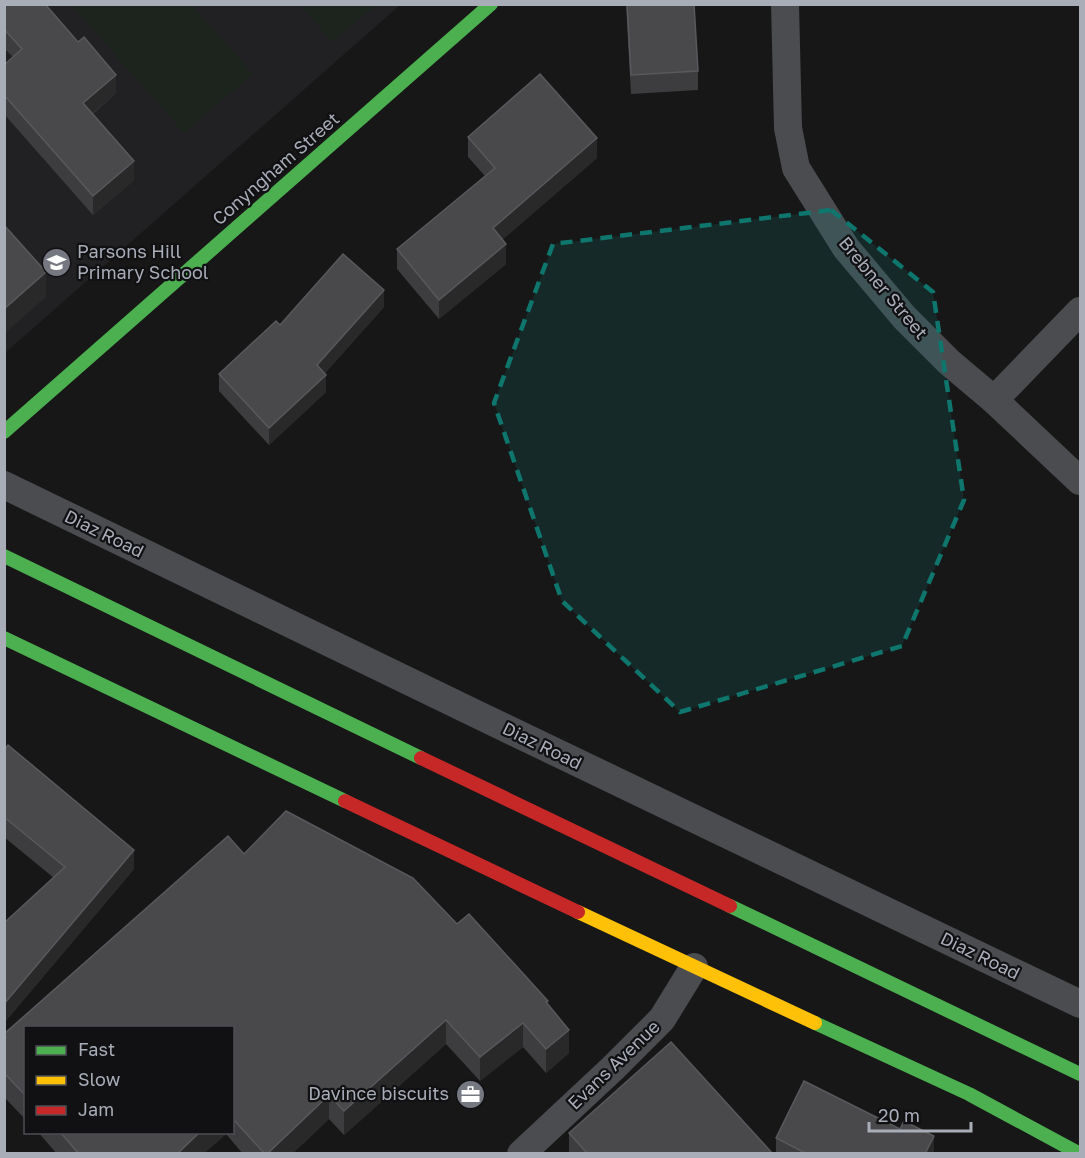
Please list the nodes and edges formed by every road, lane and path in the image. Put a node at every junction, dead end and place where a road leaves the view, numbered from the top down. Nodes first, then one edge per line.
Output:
1 (491, 4) edge
2 (785, 4) edge
3 (1075, 326) edge
4 (994, 400) junction
5 (4, 432) edge
6 (1080, 481) edge
7 (4, 485) edge
8 (4, 556) edge
9 (4, 638) edge
10 (694, 967) junction
11 (1080, 1004) edge
12 (1080, 1074) edge
13 (521, 1154) edge
14 (1080, 1154) edge

1 - 5 street, Conyngham Street
2 - 4 street, Brebner Street
3 - 4 street
4 - 6 street, Brebner Street
7 - 11 street, Diaz Road
8 - 12 street
9 - 10 street
10 - 13 street, Evans Avenue
10 - 14 street

